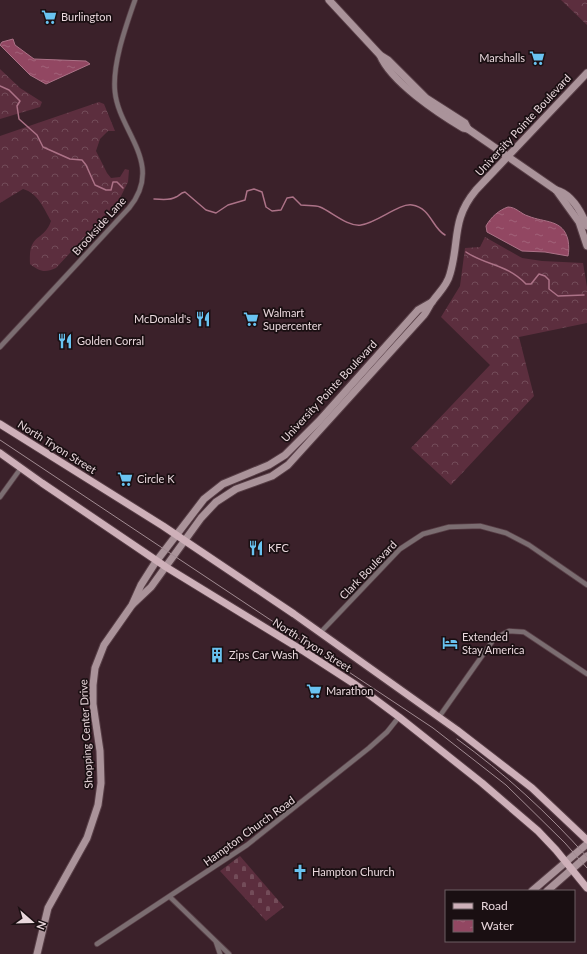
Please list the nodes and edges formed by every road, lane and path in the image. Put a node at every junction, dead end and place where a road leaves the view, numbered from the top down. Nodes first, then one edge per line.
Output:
1 (135, 0) edge
2 (328, 1) edge
3 (587, 73) edge
4 (509, 156) junction
5 (556, 190) junction
6 (587, 226) edge
7 (587, 246) edge
8 (432, 302) junction
9 (0, 347) edge
10 (0, 424) edge
11 (0, 453) edge
12 (21, 468) junction
13 (0, 497) edge
14 (176, 535) junction
15 (185, 541) junction
16 (166, 549) joint
17 (175, 554) joint
18 (157, 560) junction
19 (166, 567) junction
20 (587, 585) edge
21 (132, 605) junction
22 (320, 633) junction
23 (587, 674) edge
24 (399, 717) junction
25 (439, 717) junction
26 (587, 840) edge
27 (587, 844) edge
28 (585, 857) edge
29 (566, 862) junction
30 (572, 870) junction
31 (587, 888) edge
32 (533, 890) edge
33 (548, 890) edge
34 (170, 897) junction
35 (215, 940) junction
36 (97, 944) dead end
37 (37, 954) edge
38 (220, 954) edge
39 (229, 954) edge

1 - 9 street, Brookside Lane
2 - 4 street
3 - 4 street, University Pointe Boulevard
4 - 5 street
4 - 8 street, University Pointe Boulevard
5 - 6 street
5 - 7 street
8 - 14 street, University Pointe Boulevard
8 - 15 street, University Pointe Boulevard
10 - 14 main road, North Tryon Street
11 - 12 main road, North Tryon Street
12 - 13 street
12 - 18 main road, North Tryon Street
14 - 15 main road, North Tryon Street
14 - 16 street, University Pointe Boulevard
15 - 17 street, University Pointe Boulevard
15 - 22 main road, North Tryon Street
16 - 18 street, Shopping Center Drive
17 - 19 street, Shopping Center Drive
18 - 19 main road, North Tryon Street
18 - 21 street, Shopping Center Drive
19 - 21 street, Shopping Center Drive
19 - 24 main road, North Tryon Street
20 - 22 street, Clark Boulevard
21 - 37 street, Shopping Center Drive
22 - 25 main road, North Tryon Street
23 - 25 street
24 - 29 main road, North Tryon Street
24 - 34 street, Hampton Church Road
25 - 26 main road, North Tryon Street
27 - 29 street
28 - 30 street
29 - 30 main road, North Tryon Street
29 - 32 street
30 - 31 main road, North Tryon Street
30 - 33 street
34 - 35 street
34 - 36 street, Hampton Church Road
35 - 38 street
35 - 39 street

